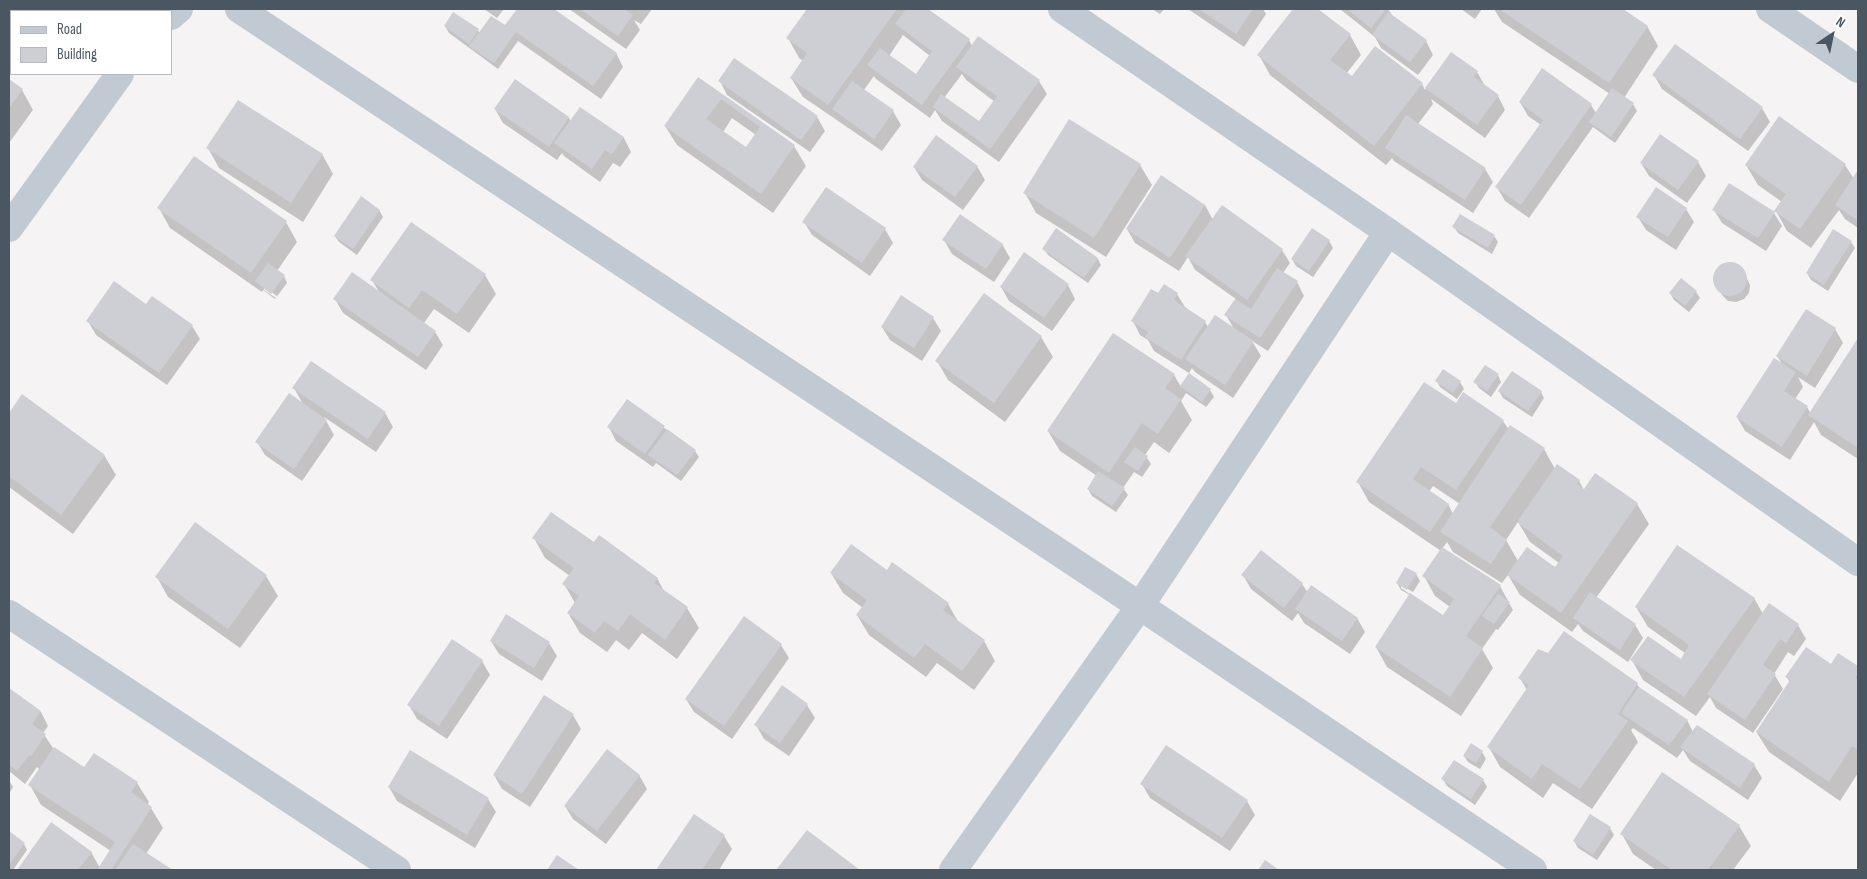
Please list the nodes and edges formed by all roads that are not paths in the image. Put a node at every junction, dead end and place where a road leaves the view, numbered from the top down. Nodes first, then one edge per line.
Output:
1 (239, 9) edge
2 (1062, 9) edge
3 (1770, 9) edge
4 (1858, 69) edge
5 (119, 75) edge
6 (9, 228) edge
7 (1388, 232) junction
8 (1858, 562) edge
9 (1140, 606) junction
10 (9, 614) edge
11 (398, 870) edge
12 (953, 870) edge
13 (1533, 870) edge

1 - 9 street
2 - 7 street
3 - 4 street
5 - 6 street
7 - 8 street
7 - 9 street
9 - 12 street
9 - 13 street
10 - 11 street

